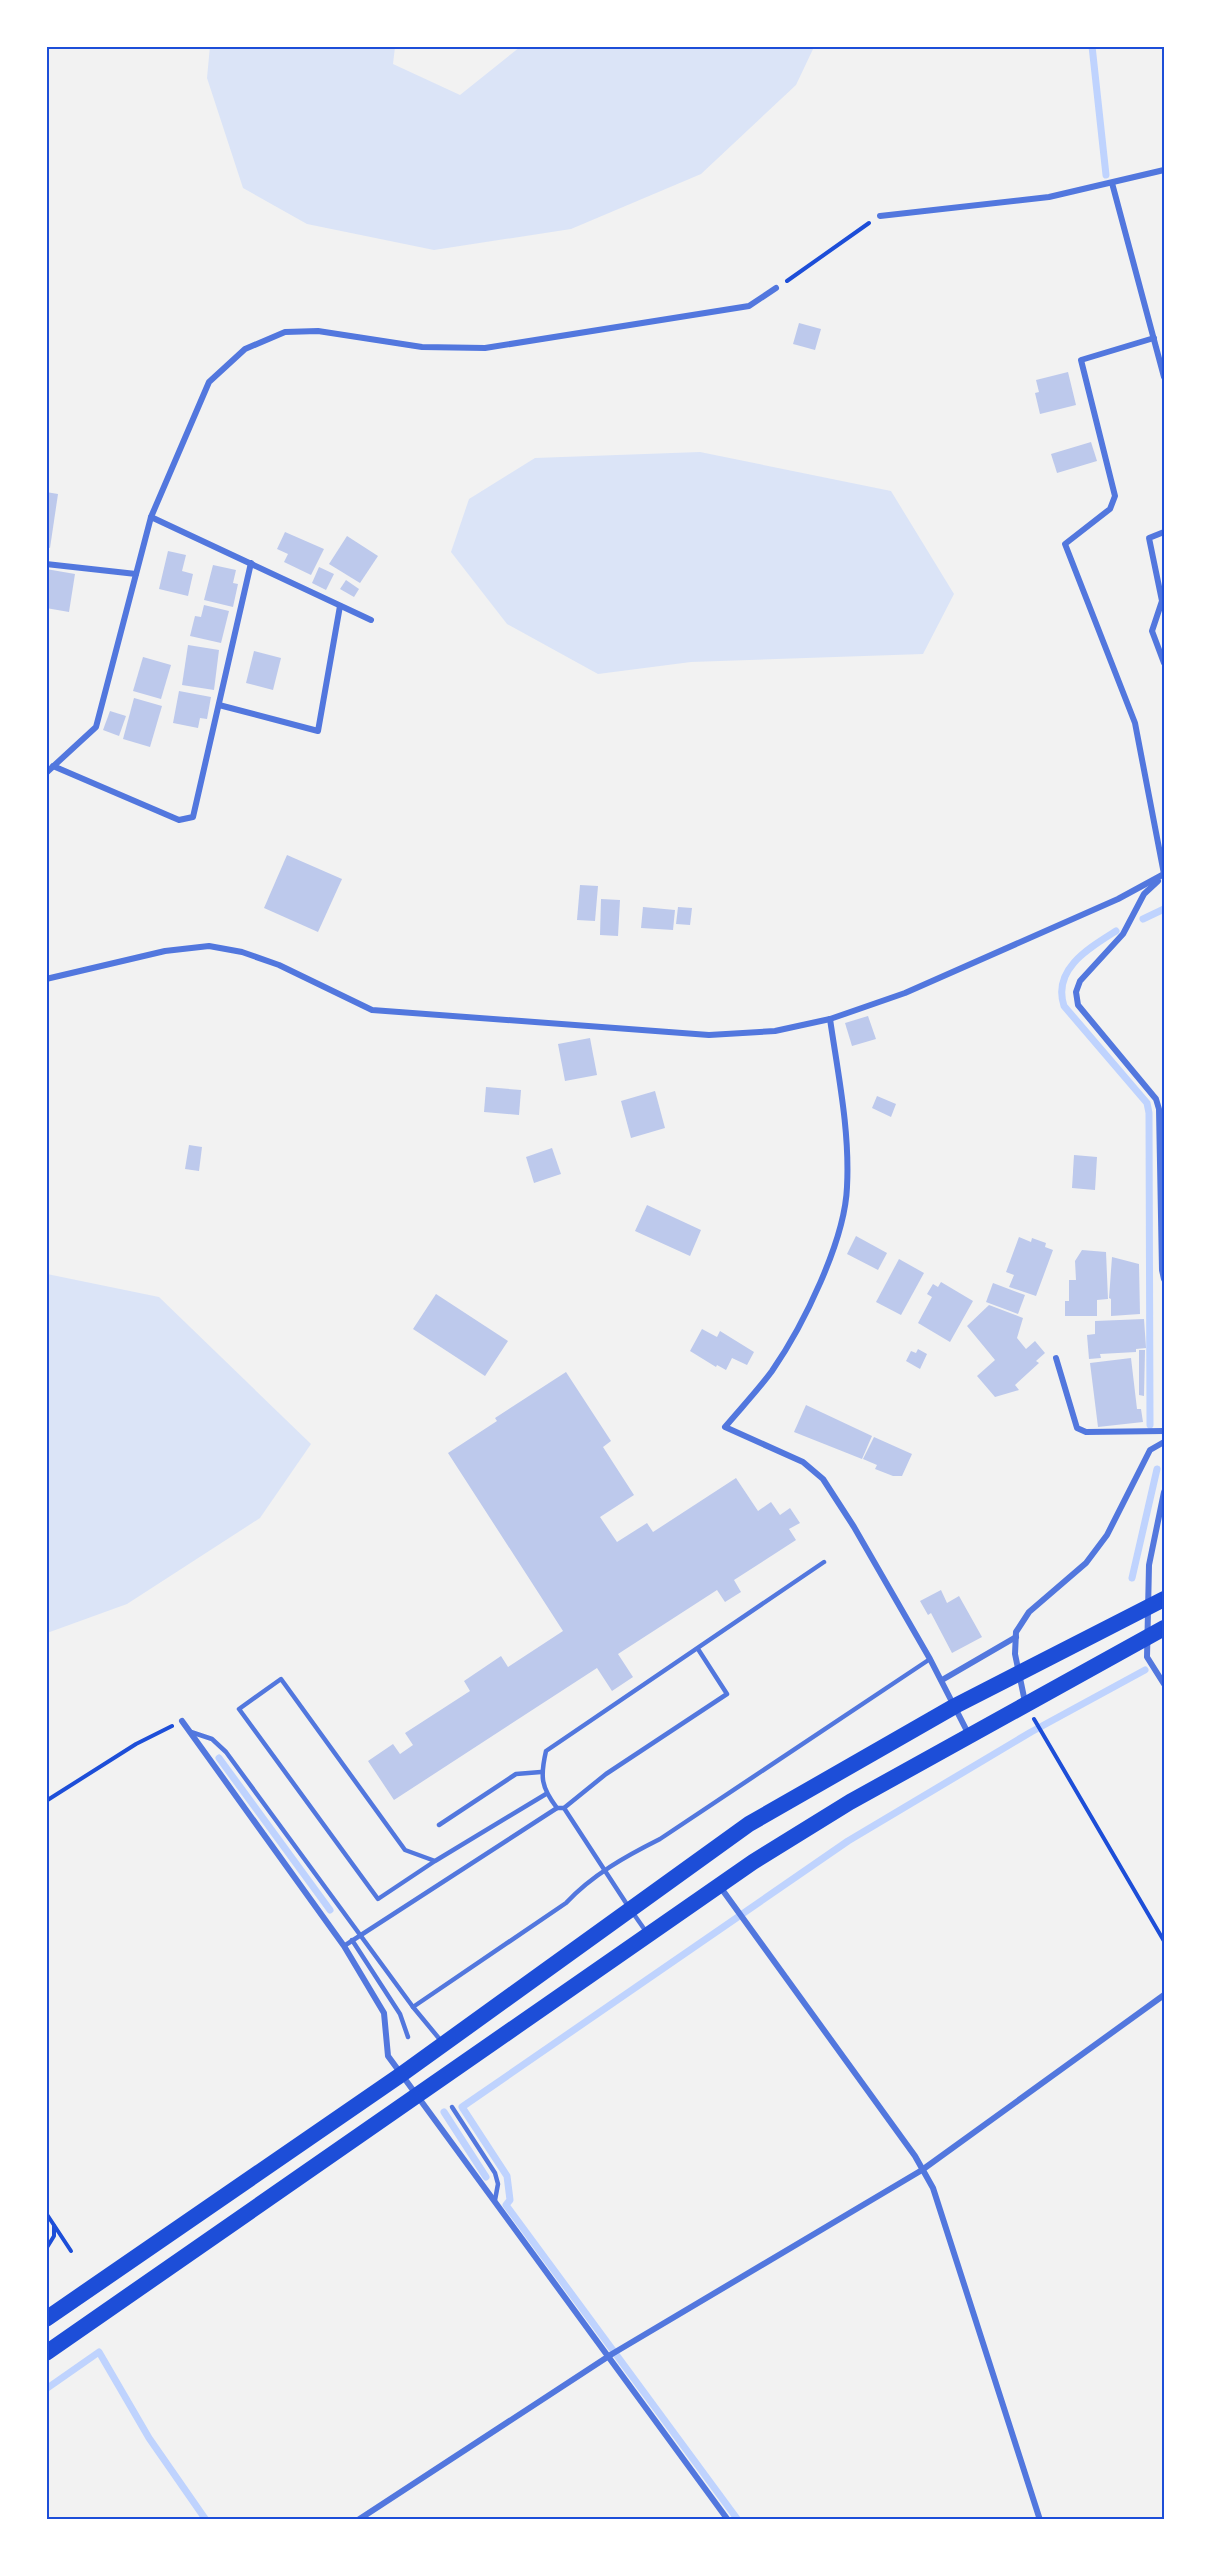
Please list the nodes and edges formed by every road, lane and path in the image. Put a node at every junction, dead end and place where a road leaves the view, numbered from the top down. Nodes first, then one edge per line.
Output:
1 (1164, 170) edge
2 (1112, 183) junction
3 (879, 216) joint
4 (776, 288) joint
5 (1154, 338) junction
6 (1164, 377) edge
7 (151, 517) junction
8 (1164, 532) edge
9 (250, 563) junction
10 (46, 564) edge
11 (136, 574) junction
12 (340, 606) junction
13 (371, 620) dead end
14 (1164, 663) edge
15 (219, 705) junction
16 (54, 766) junction
17 (46, 773) edge
18 (1164, 874) edge
19 (46, 979) edge
20 (830, 1019) junction
21 (1164, 1279) edge
22 (1056, 1358) dead end
23 (1164, 1431) edge
24 (1164, 1442) edge
25 (1164, 1492) edge
26 (824, 1562) dead end
27 (1164, 1599) edge
28 (1148, 1606) junction
29 (1164, 1628) edge
30 (1147, 1636) junction
31 (1016, 1637) junction
32 (698, 1649) junction
33 (930, 1659) junction
34 (1019, 1672) junction
35 (942, 1680) junction
36 (1164, 1684) edge
37 (1026, 1704) junction
38 (955, 1706) junction
39 (182, 1721) joint
40 (1038, 1725) dead end
41 (190, 1732) junction
42 (969, 1735) junction
43 (541, 1772) junction
44 (546, 1794) junction
45 (46, 1801) edge
46 (564, 1808) junction
47 (557, 1809) junction
48 (440, 1825) dead end
49 (435, 1861) junction
50 (605, 1871) junction
51 (720, 1886) junction
52 (631, 1909) junction
53 (361, 1935) junction
54 (648, 1935) junction
55 (352, 1940) junction
56 (1164, 1941) edge
57 (344, 1946) junction
58 (1164, 1995) edge
59 (413, 2007) junction
60 (408, 2037) dead end
61 (443, 2044) junction
62 (402, 2074) junction
63 (418, 2095) junction
64 (452, 2108) dead end
65 (922, 2170) junction
66 (495, 2200) junction
67 (46, 2213) edge
68 (54, 2225) junction
69 (46, 2249) edge
70 (71, 2251) dead end
71 (46, 2319) edge
72 (46, 2353) edge
73 (612, 2354) junction
74 (358, 2520) edge
75 (728, 2520) edge
76 (1040, 2520) edge

1 - 2 street
2 - 3 street
2 - 5 street
3 - 4 path
4 - 7 street
5 - 6 street
5 - 18 street
7 - 9 street
7 - 11 street
8 - 14 street
9 - 12 street
9 - 15 street
10 - 11 street
11 - 16 street
12 - 13 street
12 - 15 street
15 - 16 street
16 - 17 street
18 - 20 street
18 - 21 street
19 - 20 street
20 - 33 street
22 - 23 street
24 - 31 street
25 - 28 street
26 - 32 lane
27 - 28 highway
28 - 30 street
28 - 34 highway
29 - 30 highway
30 - 36 street
30 - 37 highway
31 - 34 street
31 - 35 street
32 - 43 lane
32 - 46 lane
33 - 35 street
33 - 50 lane
34 - 37 street
34 - 38 highway
35 - 38 street
37 - 42 highway
38 - 42 street
38 - 52 highway
39 - 41 street
39 - 45 path
40 - 56 path
41 - 53 lane
41 - 57 street
42 - 51 highway
43 - 44 lane
43 - 48 lane
44 - 47 lane
44 - 49 lane
46 - 47 lane
46 - 50 lane
47 - 53 lane
49 - 49 lane
50 - 52 lane
50 - 59 lane
51 - 54 highway
51 - 65 street
52 - 54 lane
52 - 61 highway
53 - 55 lane
53 - 59 lane
54 - 63 highway
55 - 57 lane
55 - 60 lane
57 - 62 street
58 - 65 street
59 - 61 lane
61 - 62 highway
62 - 63 street
62 - 71 highway
63 - 66 street
63 - 72 highway
64 - 66 lane
65 - 73 street
65 - 76 street
66 - 73 street
67 - 68 path
68 - 69 path
68 - 70 path
73 - 74 street
73 - 75 street

